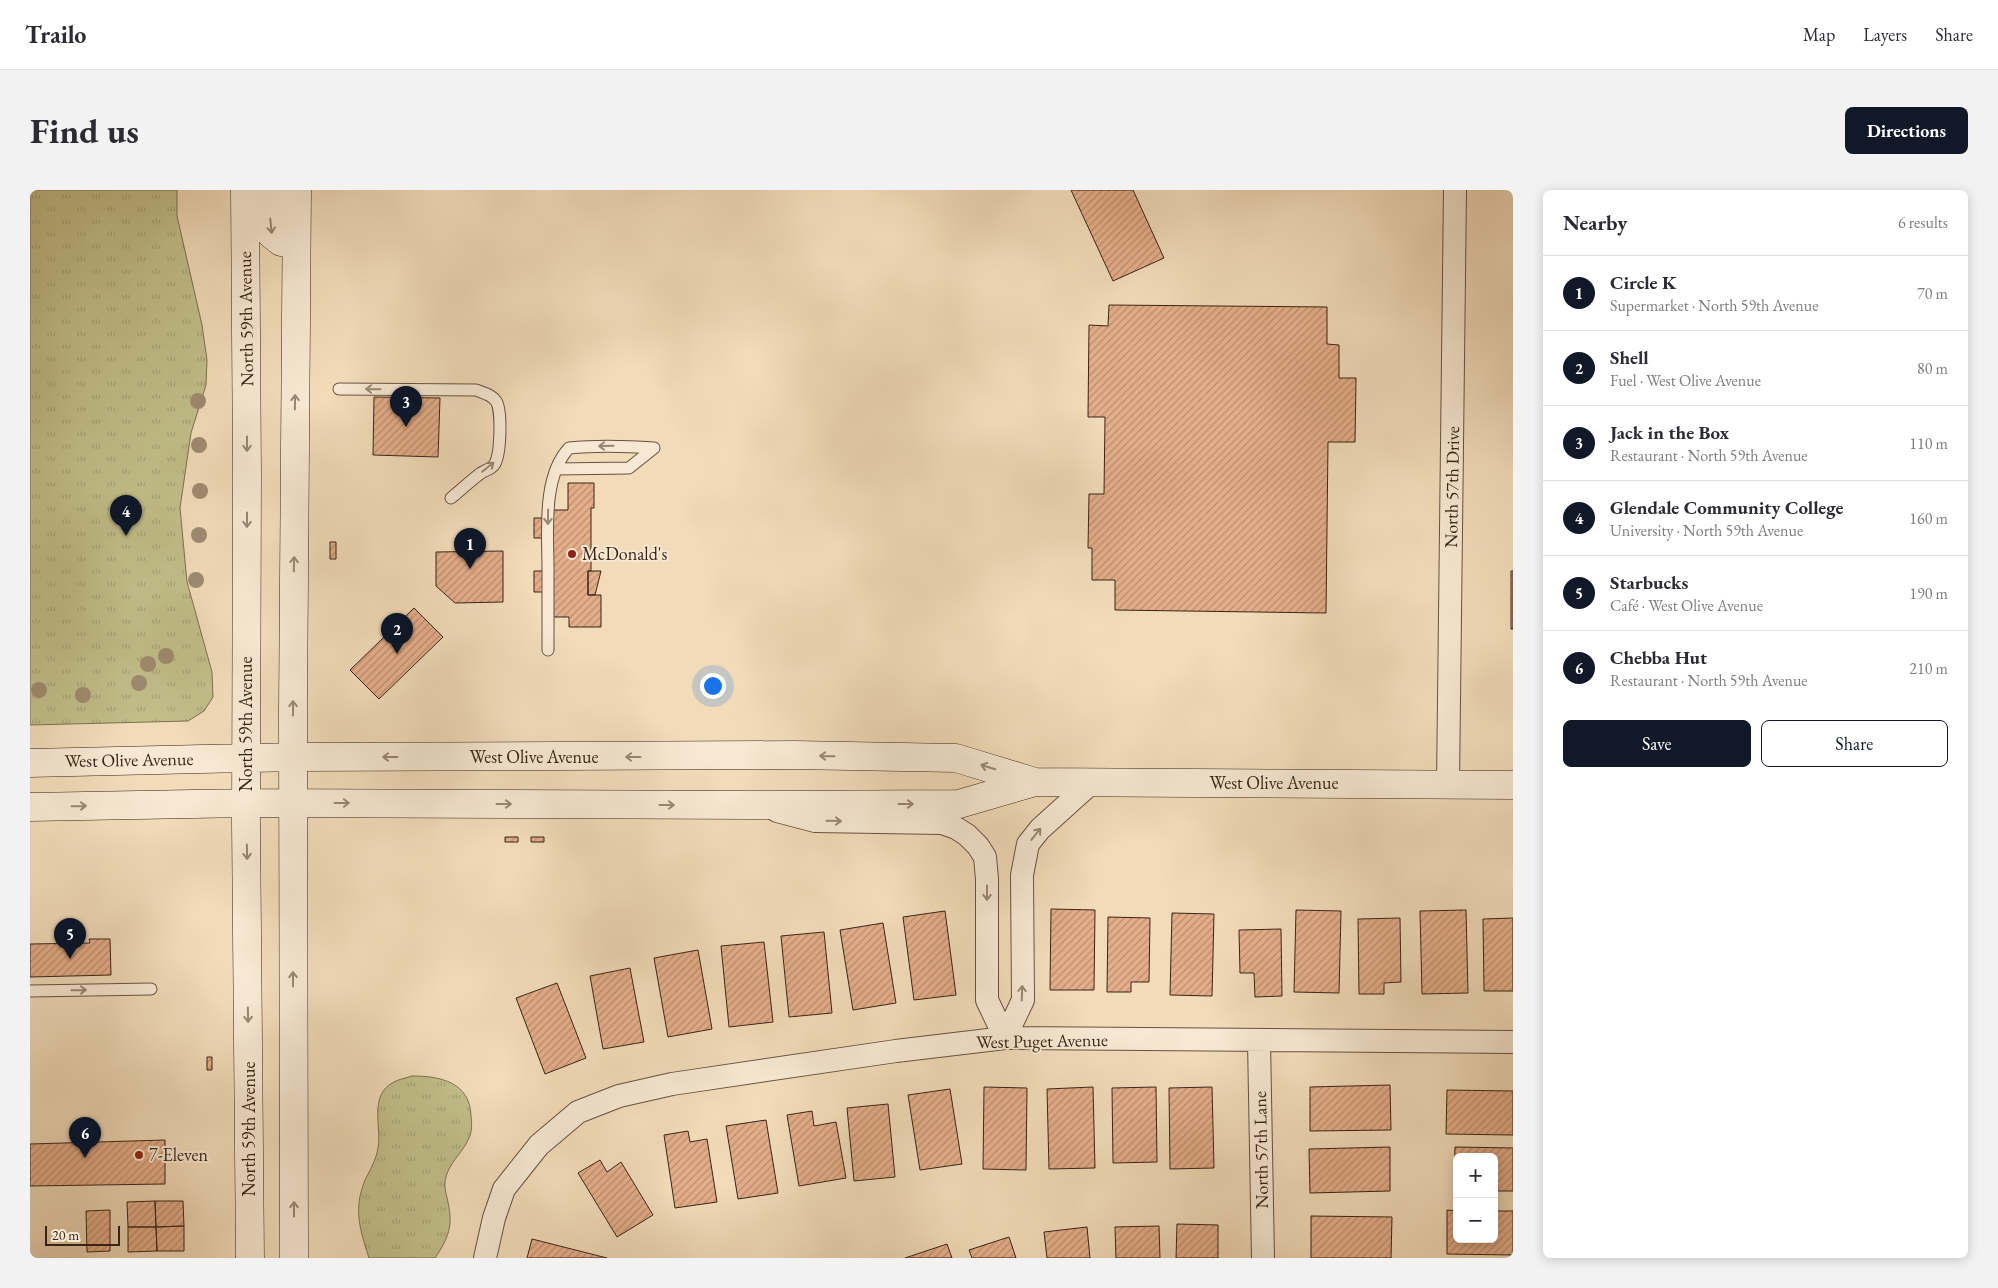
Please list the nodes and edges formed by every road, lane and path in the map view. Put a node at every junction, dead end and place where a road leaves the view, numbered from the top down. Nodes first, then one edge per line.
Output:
1 (244, 190) edge
2 (270, 190) edge
3 (297, 190) edge
4 (1455, 190) edge
5 (296, 243) junction
6 (339, 389) dead end
7 (556, 469) junction
8 (451, 498) dead end
9 (548, 650) dead end
10 (293, 757) junction
11 (246, 758) junction
12 (30, 763) edge
13 (1035, 782) junction
14 (1091, 783) junction
15 (1448, 785) junction
16 (1513, 785) edge
17 (246, 803) junction
18 (293, 803) junction
19 (752, 805) junction
20 (30, 807) edge
21 (151, 989) dead end
22 (30, 991) edge
23 (1006, 1038) junction
24 (1259, 1041) junction
25 (1513, 1042) edge
26 (250, 1258) edge
27 (294, 1258) edge
28 (485, 1258) edge
29 (1264, 1258) edge

1 -> 11 main road, North 59th Avenue
2 -> 5 main road
3 - 5 main road
4 - 15 street, North 57th Drive
10 -> 5 main road
8 -> 6 lane
7 -> 7 lane
7 -> 9 lane
10 - 11 main road, West Olive Avenue
13 -> 10 main road, West Olive Avenue
10 - 18 main road
11 - 12 main road, West Olive Avenue
11 - 17 main road, North 59th Avenue
13 - 14 main road, West Olive Avenue
19 -> 13 main road, West Olive Avenue
14 - 15 main road, West Olive Avenue
23 -> 14 street
15 - 16 main road, West Olive Avenue
17 - 18 main road, West Olive Avenue
20 -> 17 main road, West Olive Avenue
17 -> 26 main road, North 59th Avenue
18 -> 19 main road, West Olive Avenue
27 -> 18 main road
19 -> 23 street
22 -> 21 lane
23 - 24 street, West Puget Avenue
23 - 28 street, West Puget Avenue
24 - 25 street, West Puget Avenue
24 - 29 street, North 57th Lane

